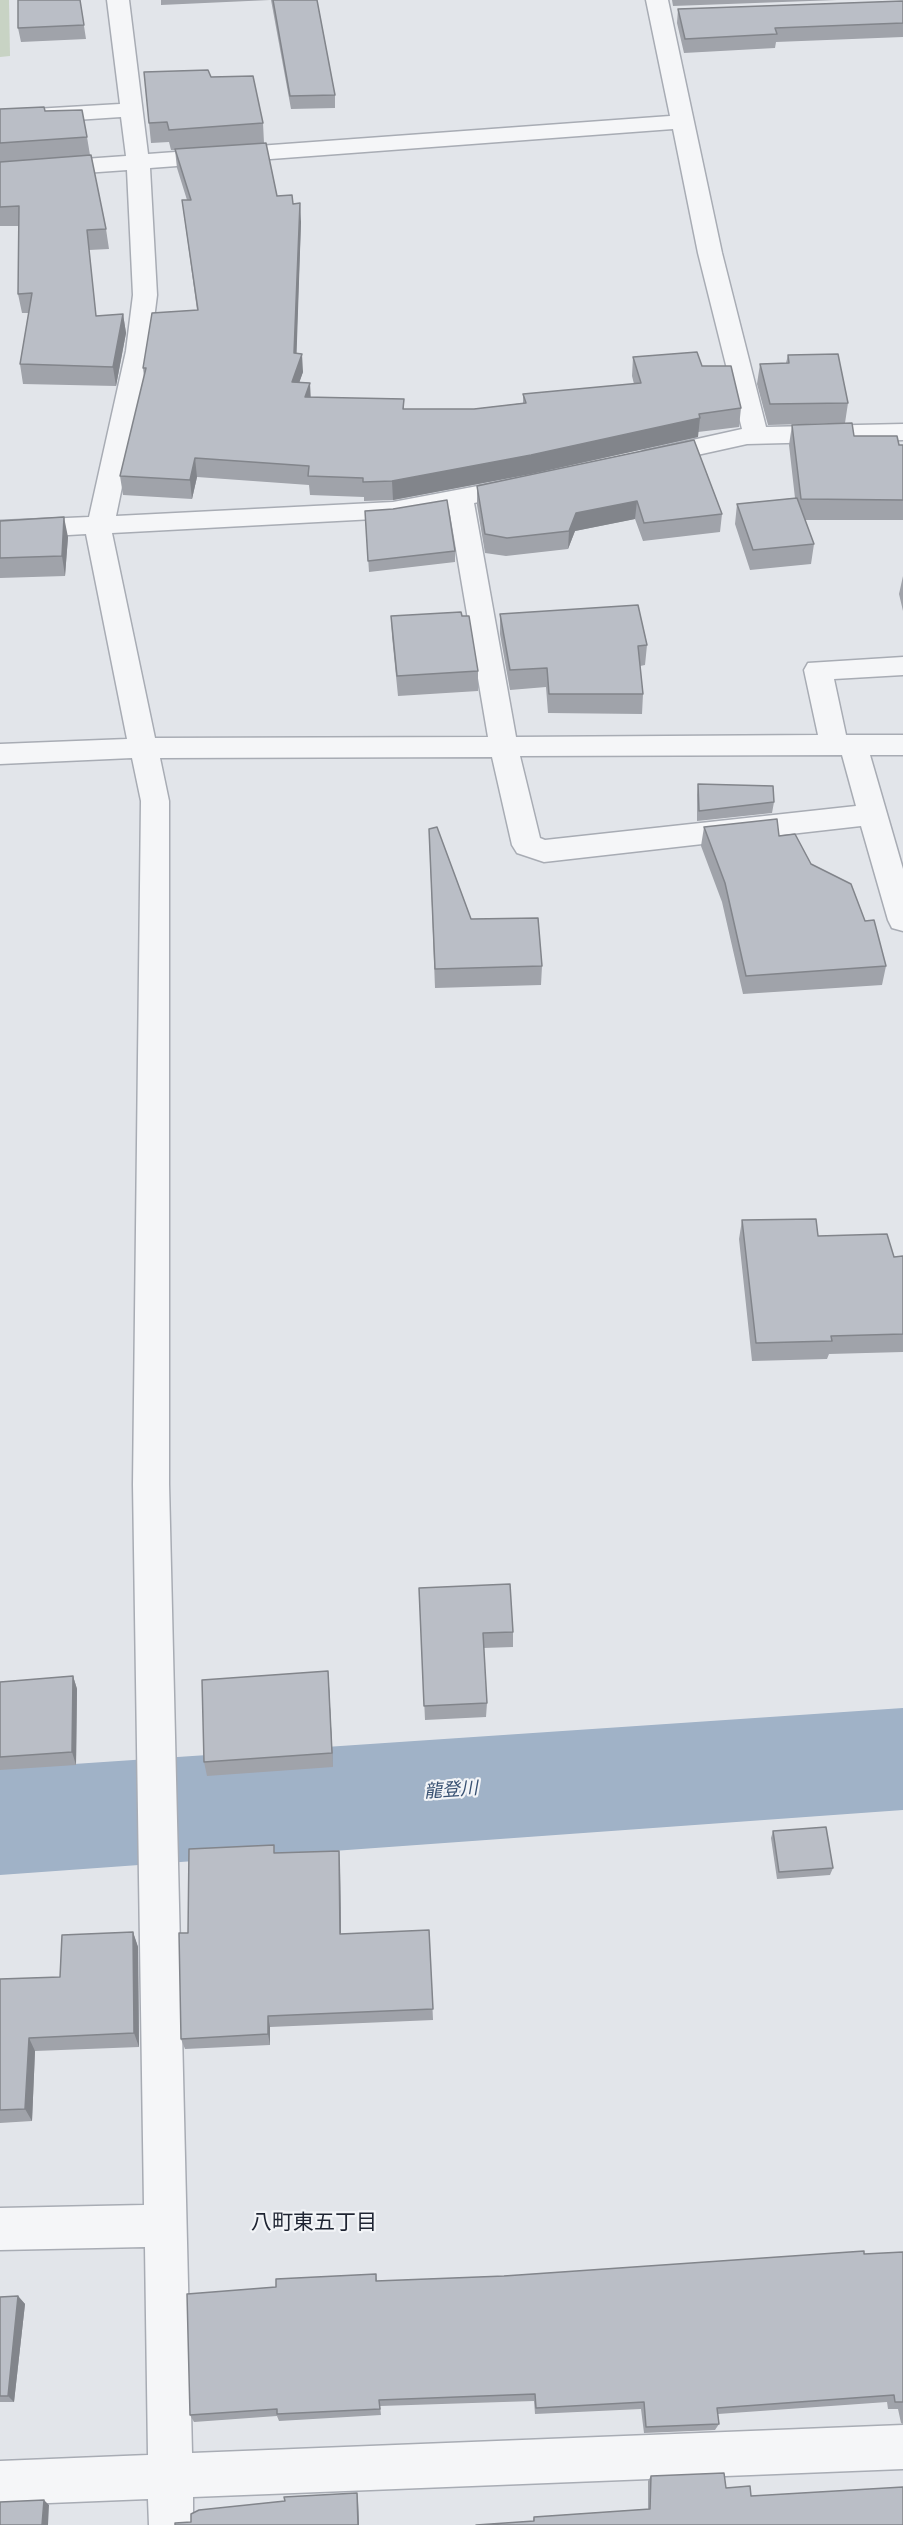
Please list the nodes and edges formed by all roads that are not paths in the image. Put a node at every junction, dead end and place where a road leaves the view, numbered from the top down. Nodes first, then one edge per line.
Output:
1 (118, 0) edge
2 (666, 10) edge
3 (131, 110) junction
4 (0, 118) edge
5 (682, 123) junction
6 (138, 164) junction
7 (0, 172) edge
8 (903, 432) edge
9 (756, 436) junction
10 (633, 461) edge
11 (542, 482) edge
12 (459, 497) junction
13 (101, 527) junction
14 (0, 530) edge
15 (903, 666) edge
16 (903, 745) edge
17 (844, 746) junction
18 (142, 748) junction
19 (504, 748) junction
20 (0, 754) edge
21 (873, 814) junction
22 (903, 920) edge
23 (166, 2226) junction
24 (0, 2229) edge
25 (903, 2447) edge
26 (170, 2477) junction
27 (0, 2483) edge
28 (171, 2525) edge

1 - 3 street
2 - 5 street
3 - 4 street
3 - 6 street
5 - 6 street
5 - 9 street
6 - 7 street
6 - 13 street
8 - 9 street
9 - 10 street
11 - 12 street
12 - 13 street
12 - 19 street
13 - 14 street
13 - 18 street
15 - 17 street
16 - 17 street
17 - 19 street
17 - 21 street
18 - 19 street
18 - 20 street
18 - 23 street
19 - 21 street
21 - 22 street
23 - 24 street
23 - 26 street
25 - 26 street
26 - 27 street
26 - 28 street

